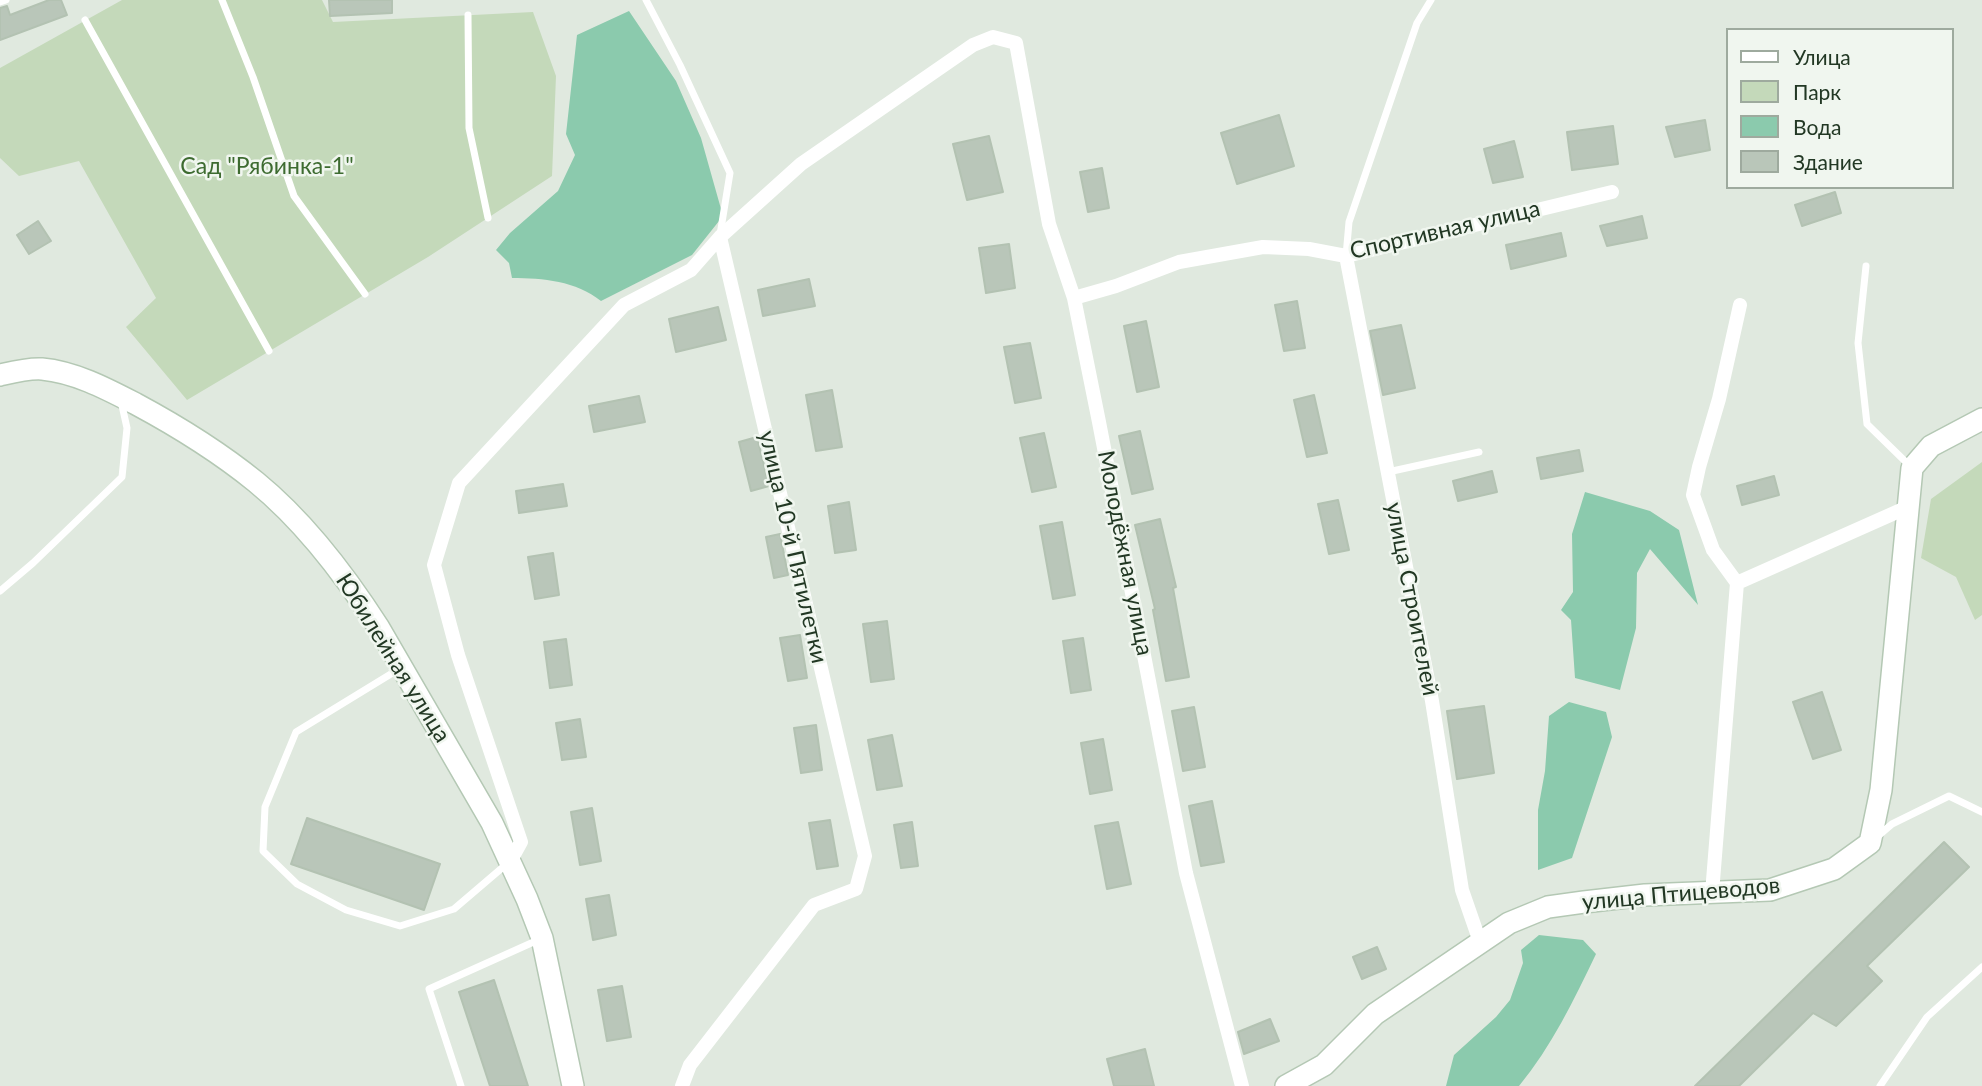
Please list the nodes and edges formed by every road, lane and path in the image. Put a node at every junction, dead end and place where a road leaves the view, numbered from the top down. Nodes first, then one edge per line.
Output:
1 (6, 0) edge
2 (222, 0) edge
3 (646, 0) edge
4 (1432, 0) edge
5 (0, 2) edge
6 (468, 15) dead end
7 (85, 20) dead end
8 (1612, 192) dead end
9 (488, 218) dead end
10 (720, 237) junction
11 (1346, 256) junction
12 (1866, 267) dead end
13 (365, 294) dead end
14 (1074, 298) junction
15 (1740, 305) dead end
16 (268, 351) dead end
17 (0, 375) edge
18 (120, 396) junction
19 (1982, 419) edge
20 (1479, 452) dead end
21 (1912, 468) junction
22 (1388, 472) junction
23 (1908, 506) junction
24 (1737, 583) junction
25 (0, 591) edge
26 (403, 667) junction
27 (1982, 812) edge
28 (1870, 843) junction
29 (510, 862) junction
30 (1712, 893) junction
31 (542, 938) junction
32 (1480, 942) junction
33 (1982, 967) edge
34 (461, 1086) edge
35 (573, 1086) edge
36 (682, 1086) edge
37 (1242, 1086) edge
38 (1286, 1086) edge
39 (1880, 1086) edge

1 - 5 lane
2 - 13 lane
3 - 10 lane
4 - 11 lane
6 - 9 lane
7 - 16 lane
8 - 11 street, Спортивная улица
10 - 14 street, Молодёжная улица
10 - 29 street
10 - 36 street, улица 10-й Пятилетки
11 - 14 street, Спортивная улица
11 - 22 street, улица Строителей
12 - 21 lane
14 - 37 street, Молодёжная улица
15 - 24 street
17 - 18 street, Юбилейная улица
18 - 25 lane
18 - 26 street, Юбилейная улица
19 - 21 street
20 - 22 lane
21 - 23 street
22 - 32 street, улица Строителей
23 - 24 street
23 - 28 street
24 - 30 street
26 - 29 street, Юбилейная улица
26 - 29 lane
27 - 28 lane
28 - 30 street, улица Птицеводов
29 - 31 street, Юбилейная улица
30 - 32 street, улица Птицеводов
31 - 34 lane
31 - 35 street, Юбилейная улица
32 - 38 street, улица Птицеводов
33 - 39 lane

